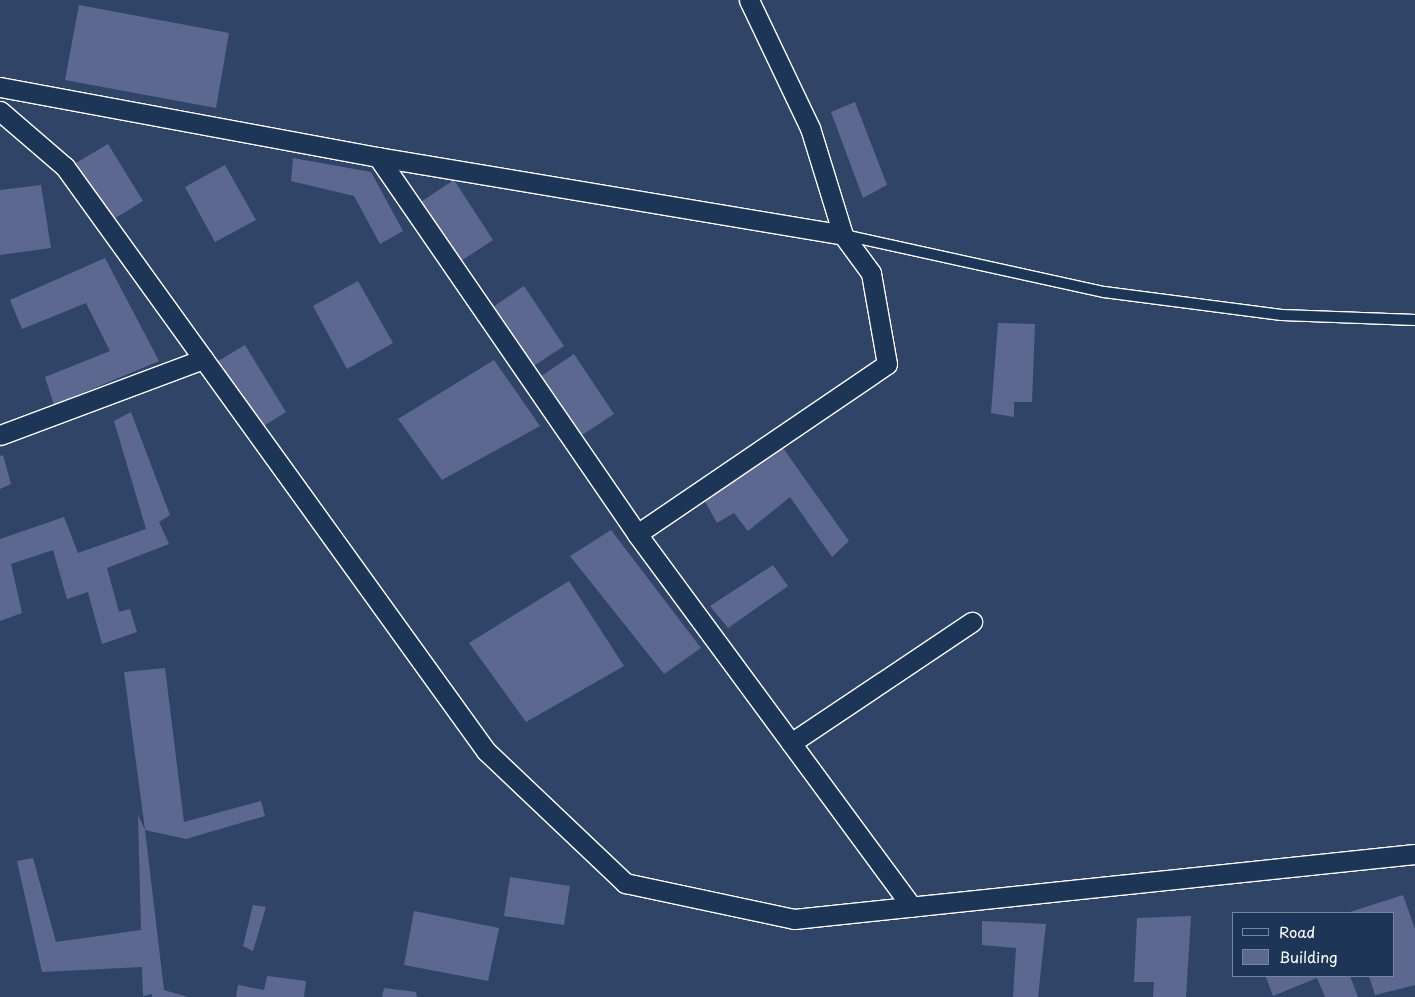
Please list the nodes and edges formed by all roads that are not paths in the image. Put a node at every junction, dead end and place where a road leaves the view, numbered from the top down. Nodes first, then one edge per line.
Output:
1 (749, 0) edge
2 (0, 87) edge
3 (0, 111) edge
4 (378, 157) junction
5 (843, 235) junction
6 (1415, 320) edge
7 (203, 359) junction
8 (0, 435) edge
9 (637, 534) junction
10 (972, 622) dead end
11 (791, 744) junction
12 (1415, 854) edge
13 (912, 907) junction

1 - 5 street
2 - 4 street
3 - 7 street
4 - 5 street
4 - 9 street
5 - 6 lane
5 - 9 street
7 - 8 street
7 - 13 street
9 - 11 street
10 - 11 street
11 - 13 street
12 - 13 street

